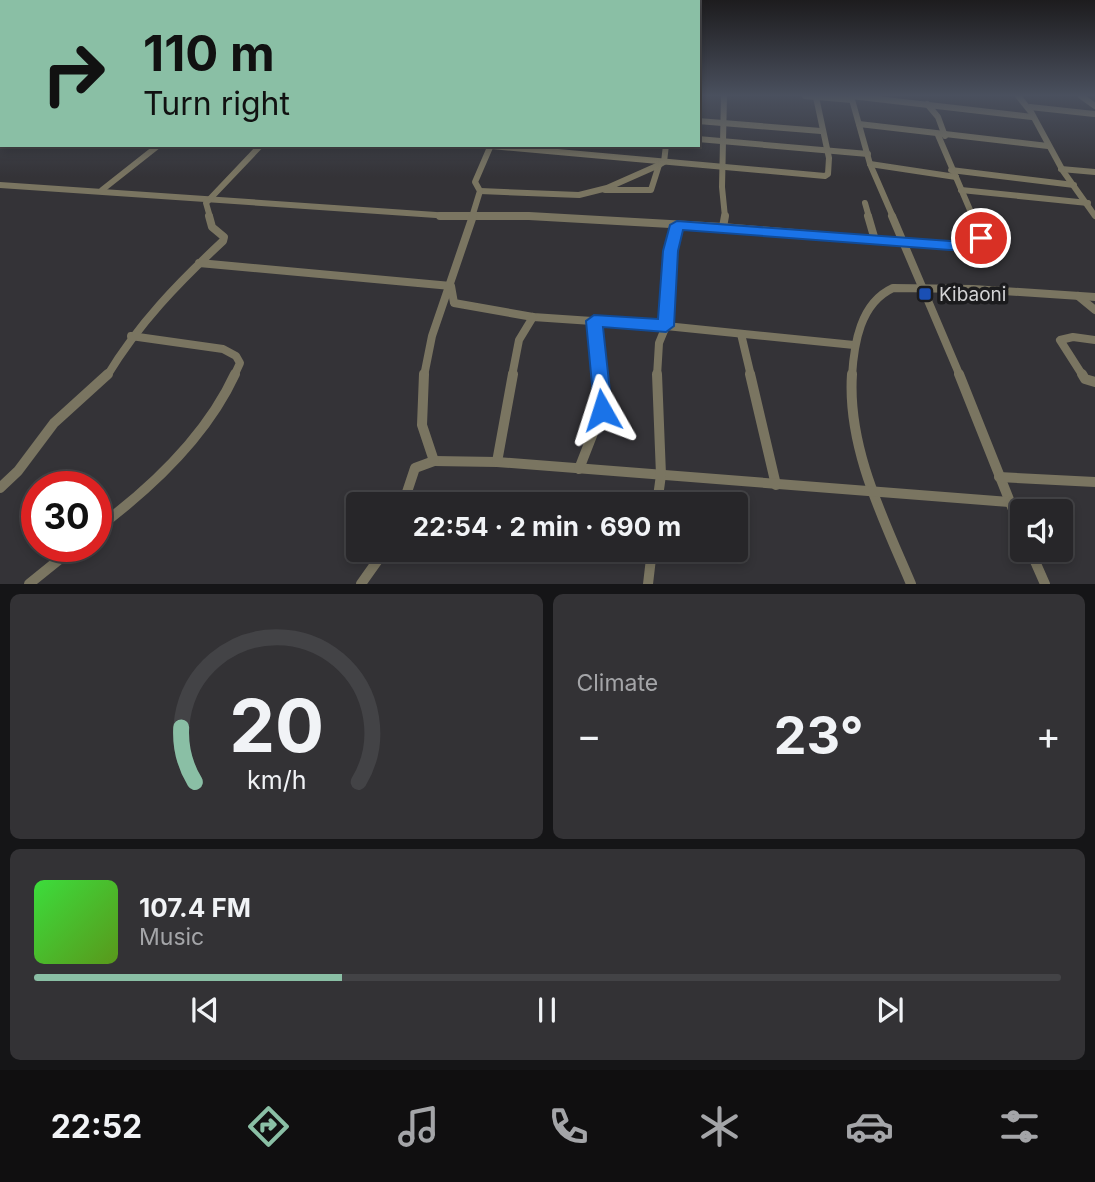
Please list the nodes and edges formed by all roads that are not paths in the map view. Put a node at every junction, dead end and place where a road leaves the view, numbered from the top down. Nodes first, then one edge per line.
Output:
1 (722, 123) edge
2 (725, 123) edge
3 (819, 123) edge
4 (939, 123) edge
5 (1035, 123) edge
6 (859, 124) joint
7 (821, 131) junction
8 (942, 136) junction
9 (700, 139) edge
10 (723, 142) junction
11 (1028, 146) junction
12 (1048, 146) junction
13 (156, 147) edge
14 (259, 147) edge
15 (491, 147) edge
16 (502, 147) edge
17 (574, 147) edge
18 (665, 147) edge
19 (826, 150) junction
20 (571, 153) junction
21 (868, 154) junction
22 (1055, 157) junction
23 (661, 164) junction
24 (870, 164) junction
25 (723, 168) junction
26 (1061, 169) junction
27 (1095, 172) edge
28 (954, 174) junction
29 (0, 185) edge
30 (1074, 185) junction
31 (102, 190) junction
32 (602, 190) junction
33 (961, 190) junction
34 (480, 191) junction
35 (208, 198) junction
36 (865, 203) dead end
37 (1088, 203) junction
38 (1095, 216) edge
39 (473, 218) junction
40 (677, 225) junction
41 (723, 227) junction
42 (875, 240) junction
43 (901, 242) junction
44 (199, 263) junction
45 (451, 286) junction
46 (920, 287) junction
47 (1079, 296) junction
48 (1095, 297) edge
49 (1095, 310) edge
50 (533, 317) junction
51 (594, 321) junction
52 (666, 326) junction
53 (741, 334) junction
54 (131, 336) junction
55 (1095, 340) edge
56 (854, 345) junction
57 (1095, 382) edge
58 (434, 461) junction
59 (498, 462) junction
60 (579, 469) junction
61 (661, 475) junction
62 (999, 477) junction
63 (1095, 482) edge
64 (776, 485) junction
65 (0, 488) edge
66 (407, 492) edge
67 (659, 492) edge
68 (872, 493) junction
69 (1009, 502) joint
70 (112, 517) edge
71 (56, 562) edge
72 (376, 562) edge
73 (651, 562) edge
74 (1035, 562) edge
75 (29, 583) edge
76 (360, 583) edge
77 (648, 583) edge
78 (911, 583) edge
79 (1045, 583) edge

1 - 10 street
2 - 7 street
3 - 7 street
4 - 8 street
5 - 12 street
6 - 8 street
6 - 21 street
7 - 19 street
8 - 11 street
8 - 28 street
9 - 10 street
10 - 19 street
10 - 25 street
11 - 12 street
11 - 22 street
12 - 22 street
13 - 31 street
14 - 35 street
15 - 34 street
16 - 20 street
17 - 20 street
18 - 23 street
19 - 21 street
19 - 25 street
20 - 23 street
21 - 24 street
22 - 26 street
23 - 25 street
23 - 32 street
23 - 32 street
24 - 28 street
24 - 43 street
25 - 41 street
26 - 27 street
26 - 30 street
28 - 30 street
28 - 33 street
29 - 31 street
30 - 37 street
31 - 35 street
32 - 34 street
33 - 37 street
33 - 43 street
34 - 39 street
35 - 39 street
35 - 44 street
36 - 42 street
37 - 38 street
39 - 40 street
39 - 45 street
40 - 41 street
40 - 52 street
41 - 42 street
42 - 43 street
43 - 46 street
44 - 45 street
44 - 54 street
45 - 50 street
45 - 58 street
46 - 47 street
46 - 56 street
46 - 62 street
47 - 48 street
47 - 49 street
50 - 51 street
50 - 59 street
51 - 52 street
51 - 60 street
52 - 53 street
52 - 61 street
53 - 56 street
53 - 64 street
54 - 65 street
54 - 70 street
55 - 57 street
56 - 68 street
58 - 59 street
58 - 66 street
59 - 60 street
60 - 61 street
61 - 64 street
61 - 67 street
62 - 63 street
62 - 69 street
64 - 68 street
68 - 69 street
68 - 78 street
71 - 75 street
72 - 76 street
73 - 77 street
74 - 79 street

